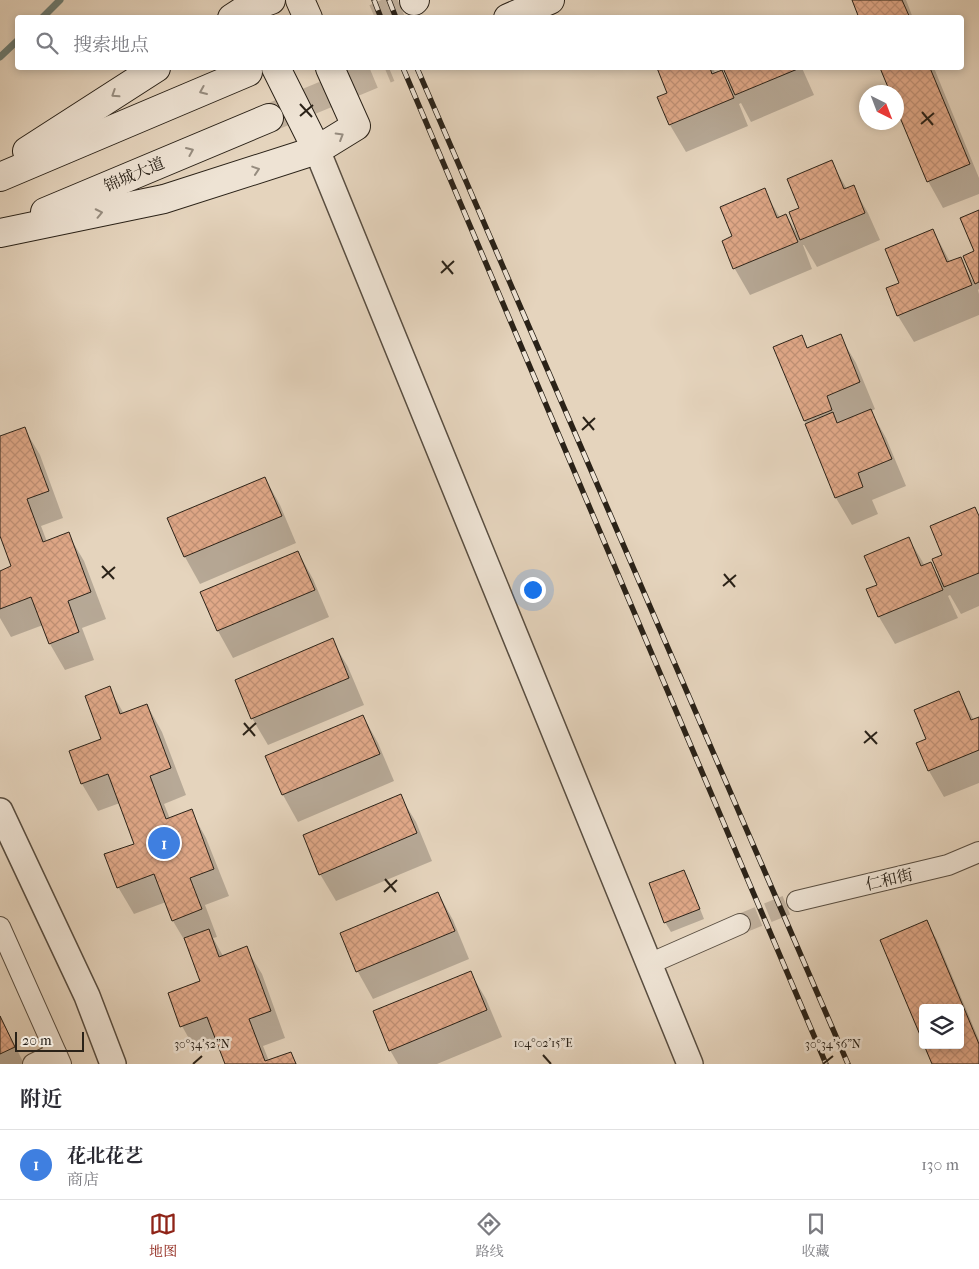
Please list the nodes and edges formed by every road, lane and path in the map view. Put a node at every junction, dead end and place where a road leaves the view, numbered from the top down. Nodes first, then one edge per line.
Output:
1 (300, 0) edge
2 (550, 0) edge
3 (307, 15) edge
4 (515, 15) edge
5 (153, 70) edge
6 (277, 70) edge
7 (331, 70) edge
8 (248, 72) dead end
9 (268, 118) tunnel mouth
10 (317, 150) junction
11 (0, 169) edge
12 (0, 177) edge
13 (0, 232) edge
14 (0, 811) edge
15 (979, 852) edge
16 (797, 901) tunnel mouth
17 (740, 924) tunnel mouth
18 (2, 938) edge
19 (649, 964) junction
20 (59, 1058) edge
21 (33, 1064) edge
22 (113, 1064) edge
23 (690, 1064) edge

1 - 3 main road
2 - 4 main road
5 -> 11 main road
6 - 10 main road
10 -> 7 main road
8 -> 12 main road
13 -> 9 main road, 锦城大道
13 -> 10 main road
10 - 19 street
14 - 22 street
15 - 16 street, 仁和街
17 - 19 street
18 - 20 street
19 - 23 street
20 - 21 street

